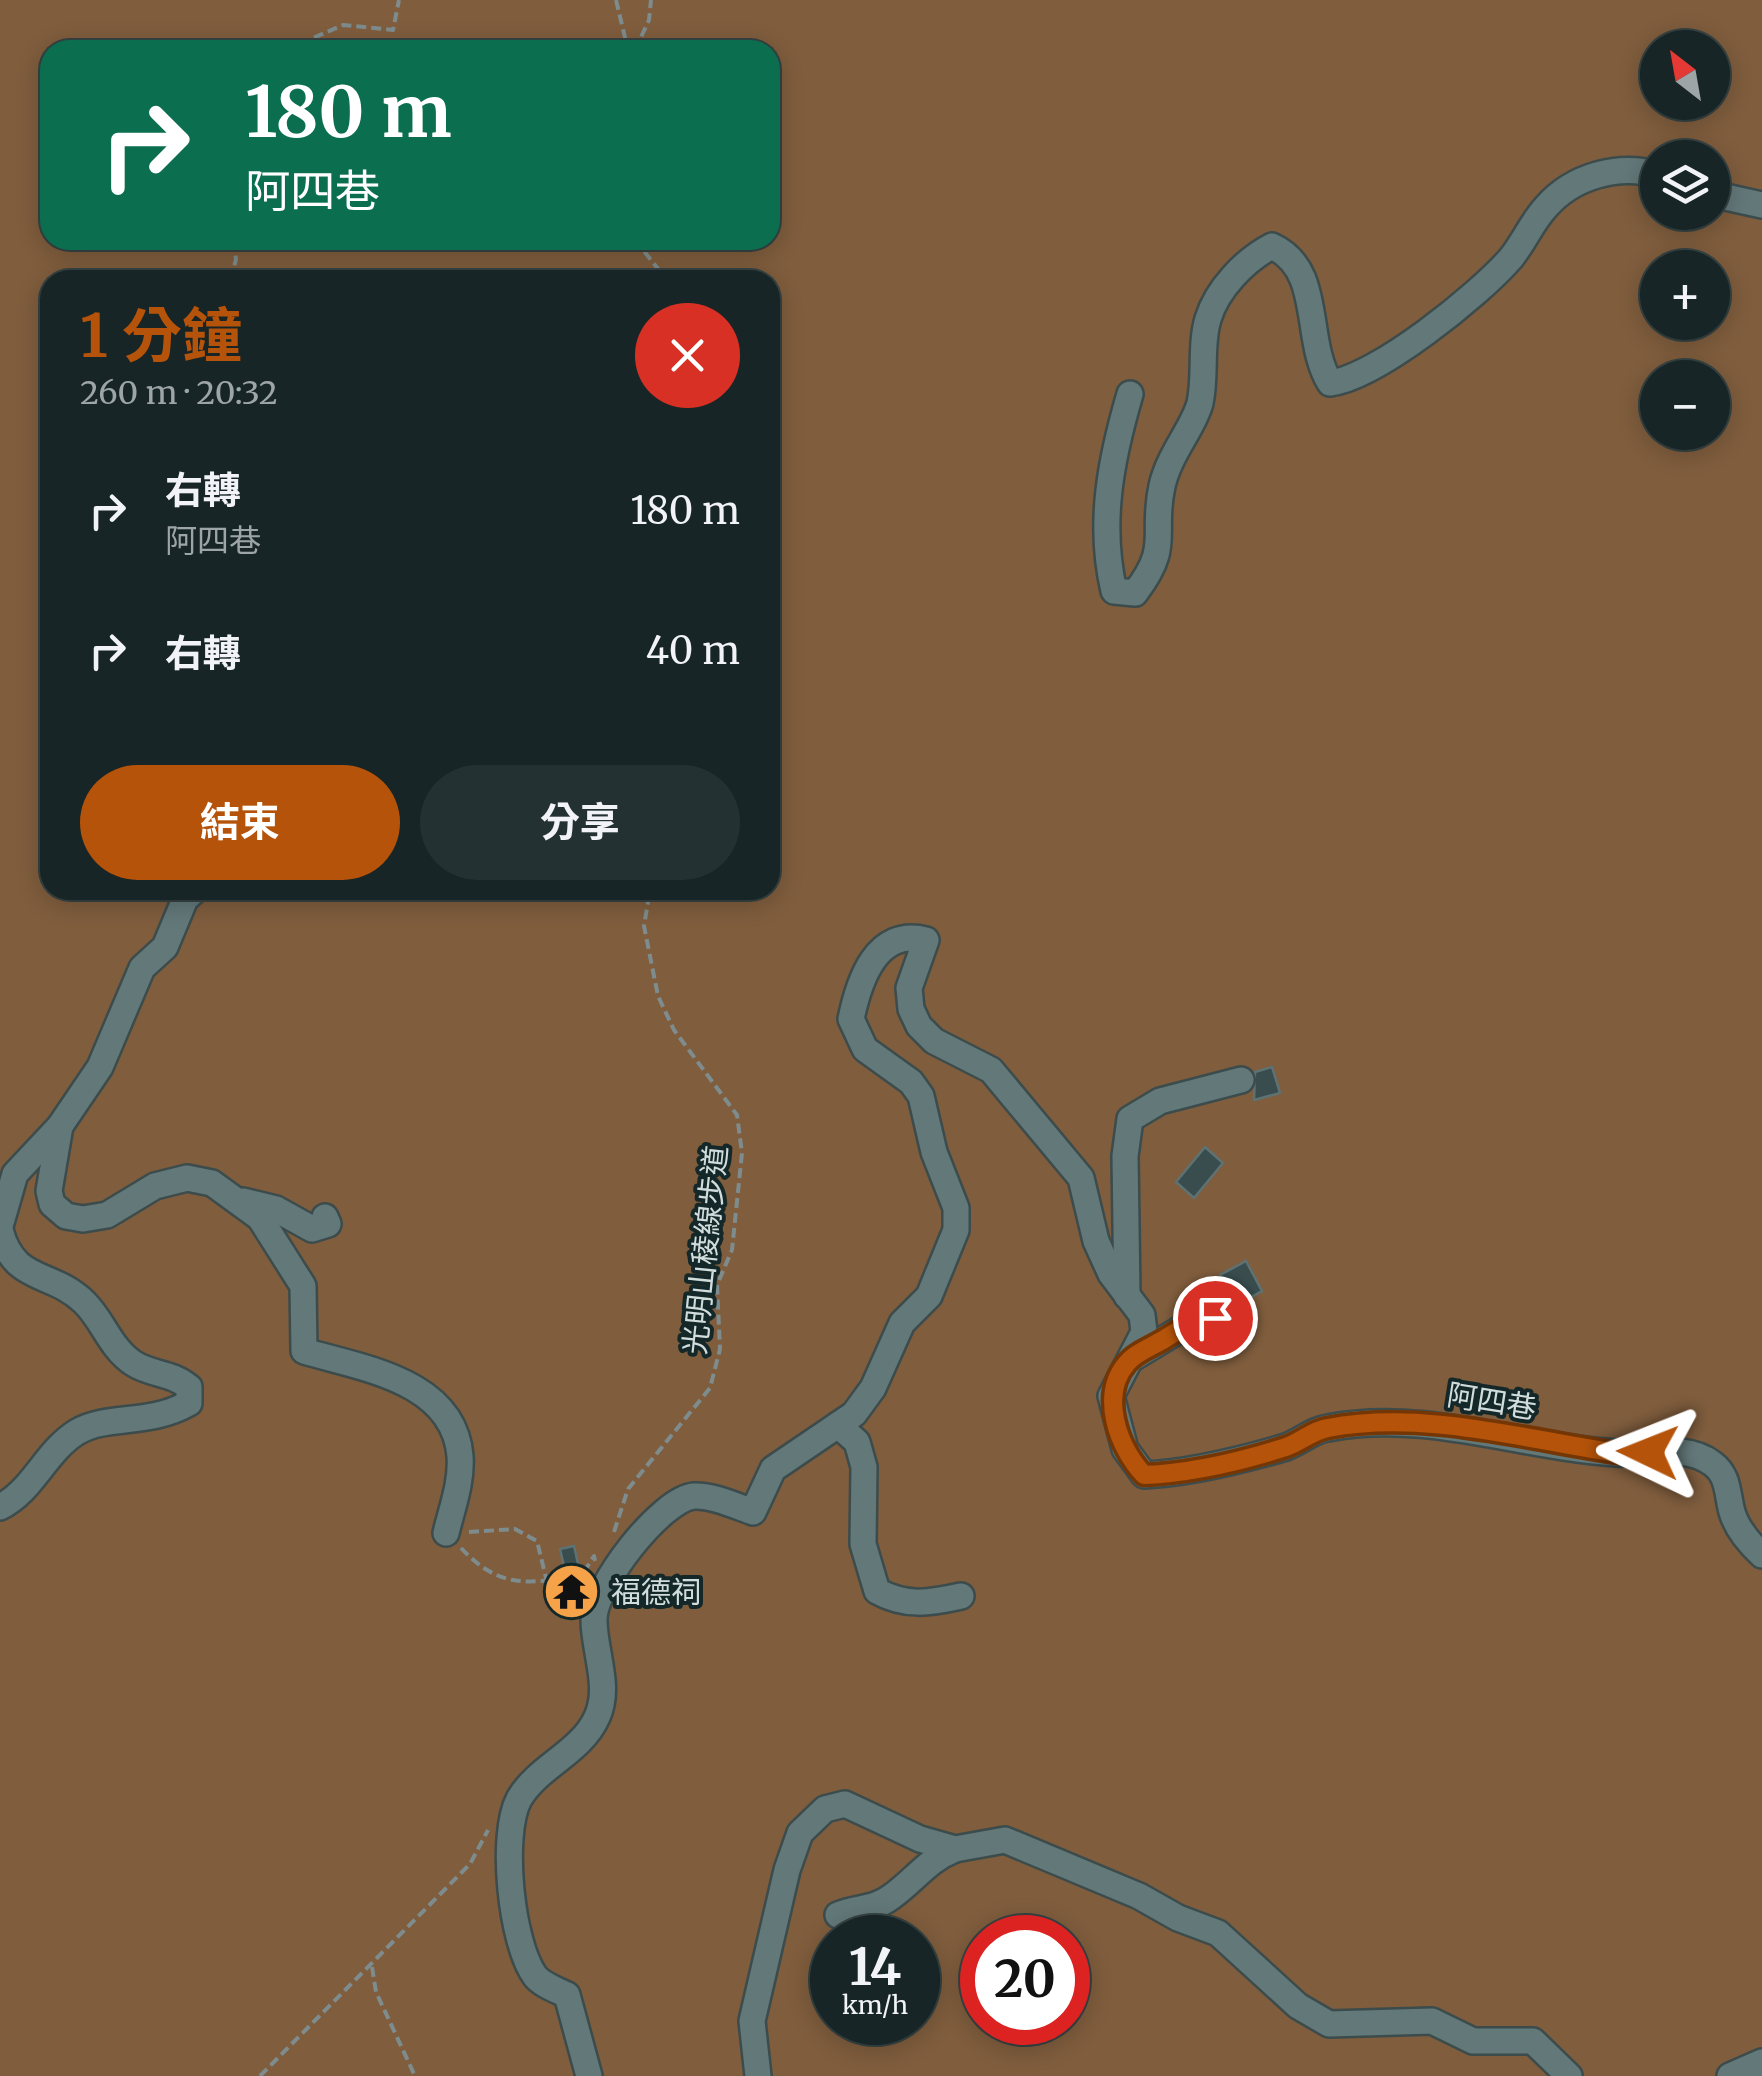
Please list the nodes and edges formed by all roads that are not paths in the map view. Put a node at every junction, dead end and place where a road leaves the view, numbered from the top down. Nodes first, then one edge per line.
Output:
1 (1640, 171) edge
2 (1730, 198) edge
3 (1762, 205) edge
4 (1130, 394) dead end
5 (185, 900) edge
6 (1240, 1080) dead end
7 (60, 1126) junction
8 (239, 1200) junction
9 (325, 1217) dead end
10 (0, 1228) edge
11 (1128, 1296) junction
12 (1229, 1316) dead end
13 (1123, 1369) junction
14 (838, 1425) junction
15 (0, 1507) edge
16 (446, 1533) road end
17 (1762, 1555) edge
18 (961, 1596) dead end
19 (955, 1848) junction
20 (838, 1915) dead end
21 (1762, 2062) edge
22 (589, 2076) edge
23 (758, 2076) edge
24 (1569, 2076) edge
25 (1730, 2076) edge

1 - 4 lane
2 - 3 lane
5 - 7 lane
6 - 11 lane
7 - 8 lane
7 - 10 lane
8 - 9 lane
8 - 16 lane
10 - 15 lane
11 - 13 lane
11 - 14 lane
12 - 13 lane
13 - 17 lane, 阿四巷
14 - 18 lane
14 - 22 lane
19 - 20 lane
19 - 23 lane
19 - 24 lane
21 - 25 lane

